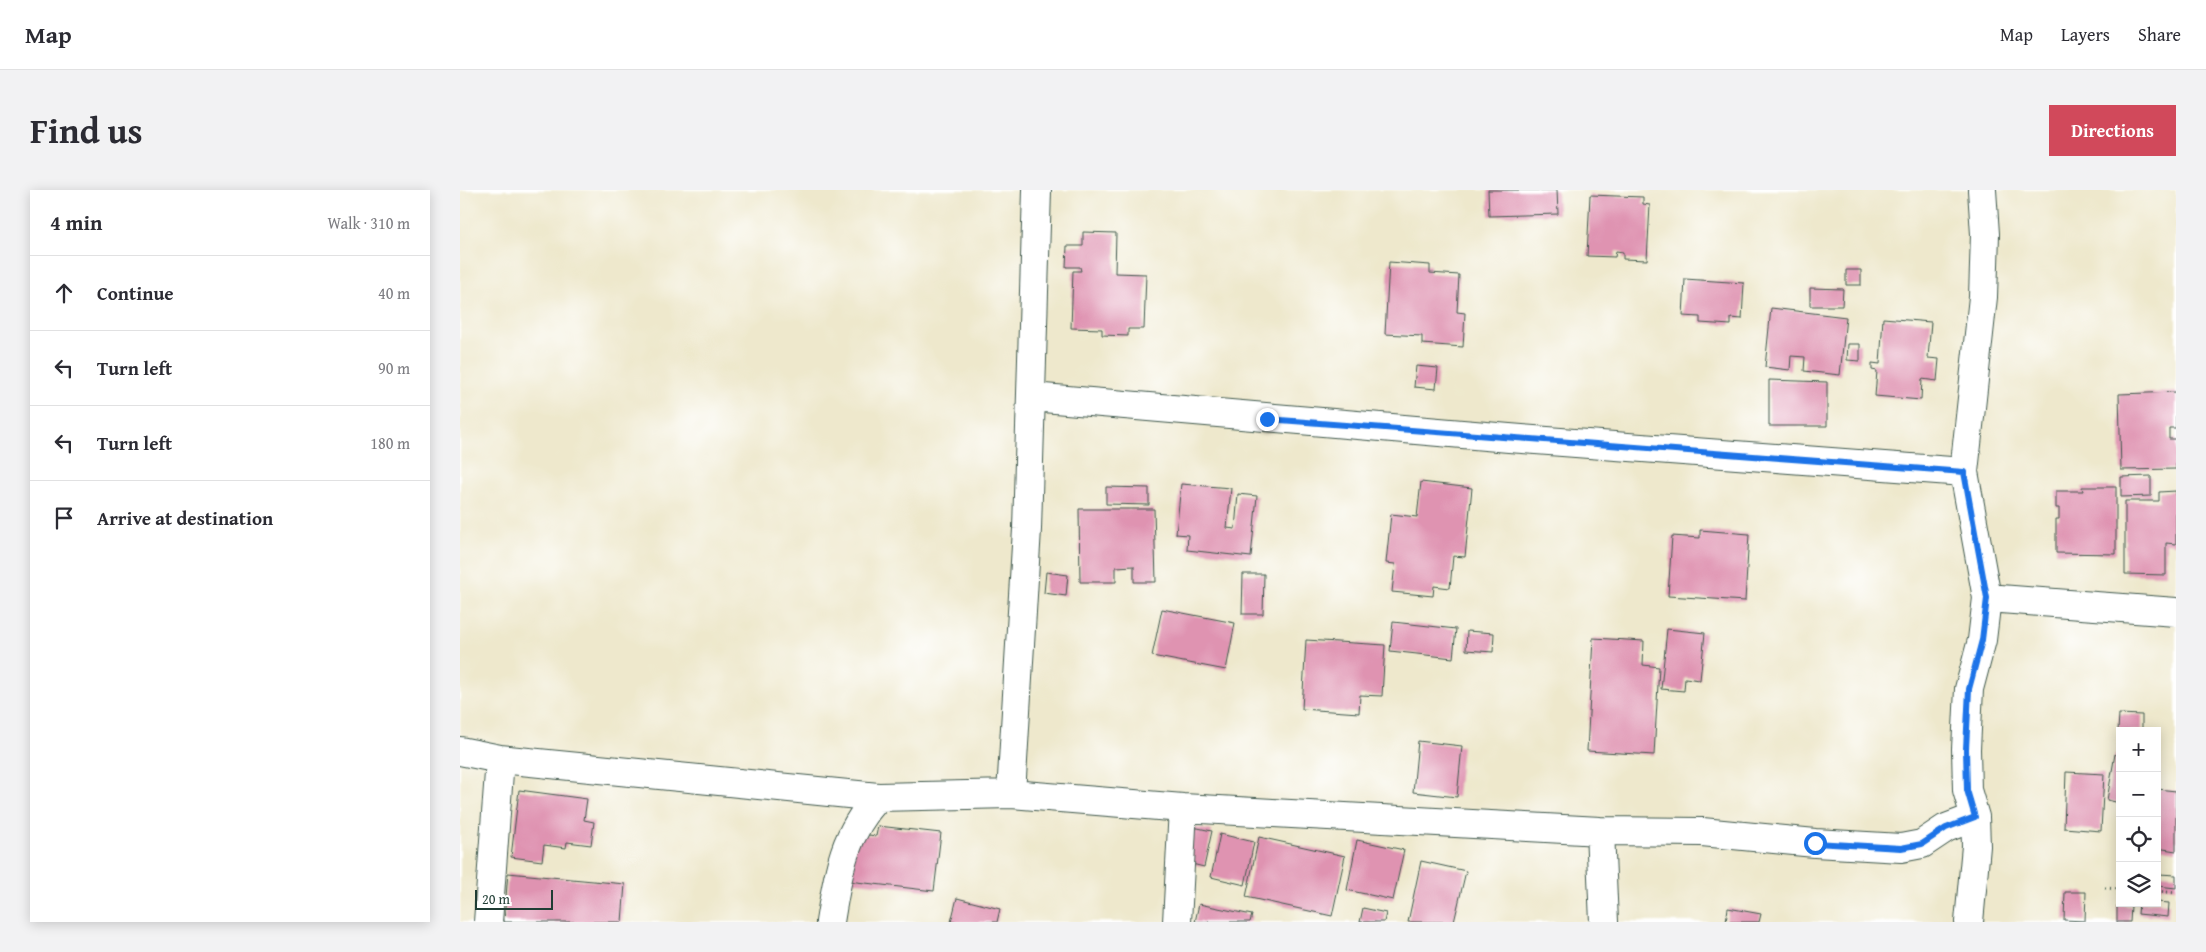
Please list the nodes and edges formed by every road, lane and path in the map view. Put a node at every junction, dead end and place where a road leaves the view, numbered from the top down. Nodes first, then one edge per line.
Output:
1 (1037, 190) edge
2 (1982, 190) edge
3 (1032, 397) junction
4 (1964, 472) junction
5 (1987, 598) junction
6 (2176, 612) edge
7 (460, 751) edge
8 (500, 759) junction
9 (1011, 794) junction
10 (878, 796) junction
11 (1184, 808) junction
12 (1975, 817) junction
13 (1600, 831) junction
14 (2105, 888) dead end
15 (2116, 889) edge
16 (2161, 891) edge
17 (2176, 892) edge
18 (488, 922) edge
19 (830, 922) edge
20 (1177, 922) edge
21 (1604, 922) edge
22 (1969, 922) edge

1 - 3 street
2 - 4 street
3 - 4 street
3 - 9 street
4 - 5 street
5 - 6 street
5 - 12 street
7 - 8 street
8 - 10 street
8 - 18 street
9 - 10 street
9 - 11 street
10 - 19 street
11 - 13 street
11 - 20 street
12 - 13 street
12 - 22 street
13 - 21 street
14 - 15 path
16 - 17 path

